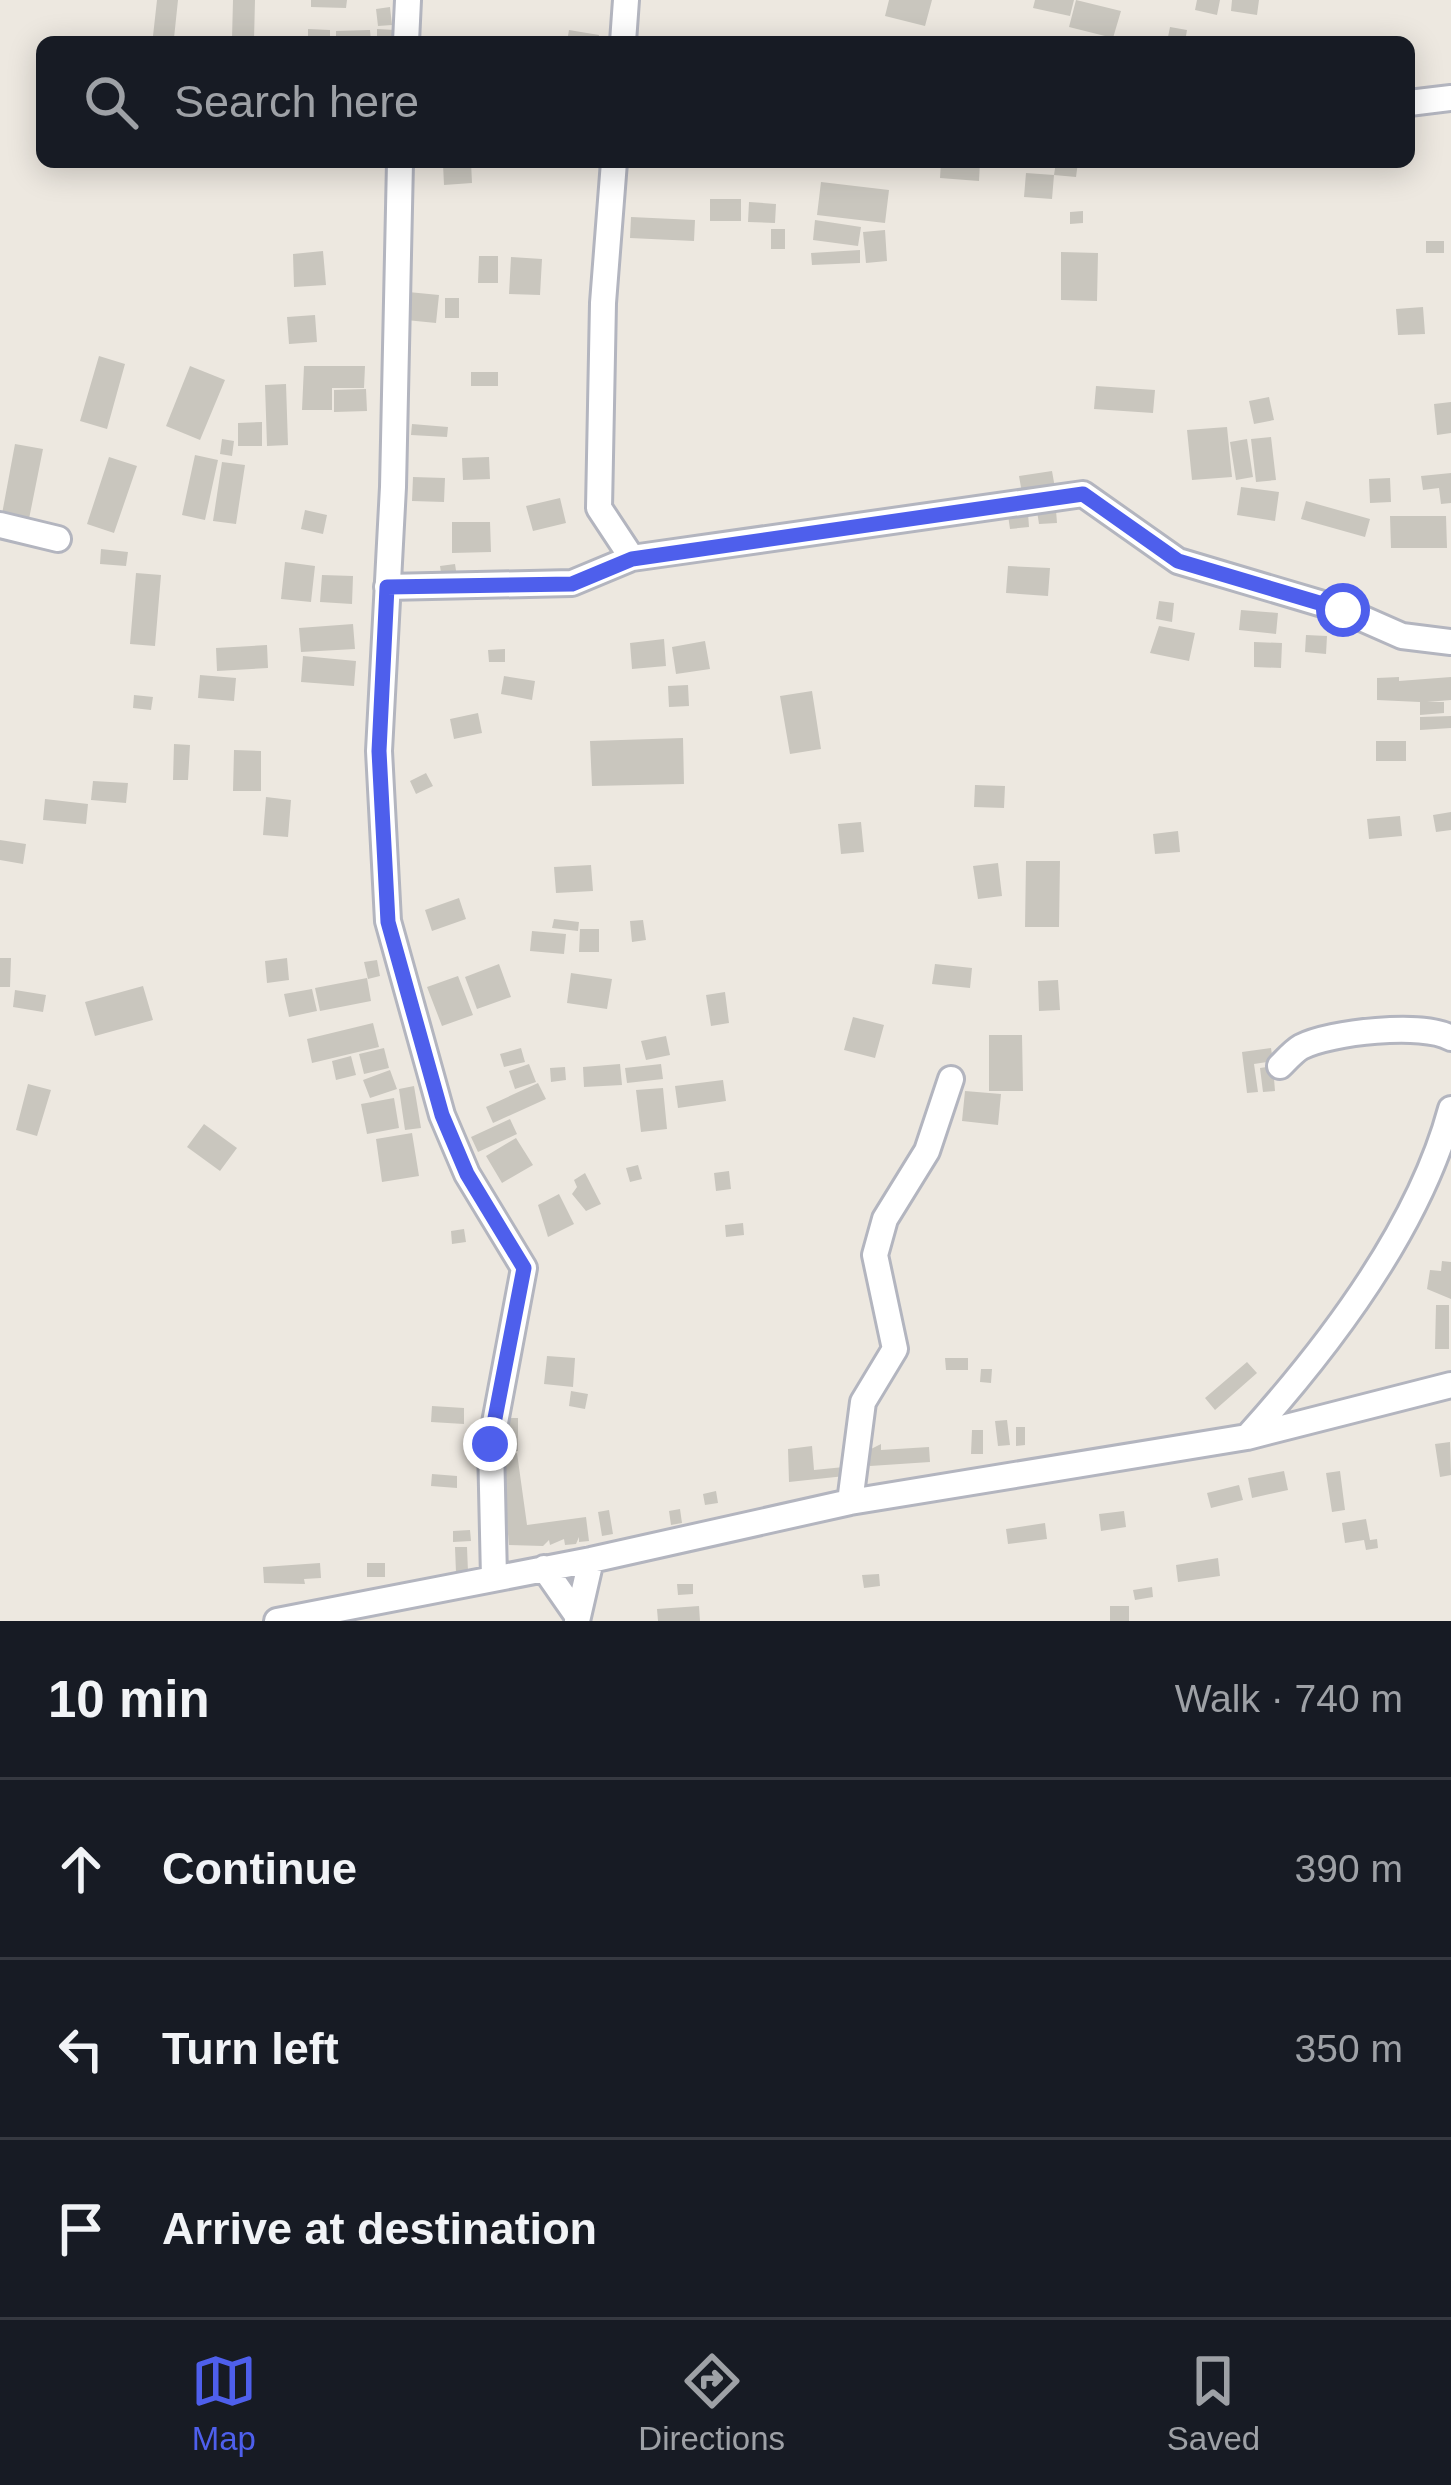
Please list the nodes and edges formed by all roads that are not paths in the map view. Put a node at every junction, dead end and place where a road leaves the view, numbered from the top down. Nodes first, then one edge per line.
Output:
1 (409, 0) edge
2 (626, 0) edge
3 (406, 36) edge
4 (623, 36) edge
5 (1451, 98) edge
6 (1415, 102) edge
7 (400, 168) edge
8 (614, 168) edge
9 (0, 525) edge
10 (58, 539) dead end
11 (632, 559) junction
12 (387, 587) junction
13 (1451, 642) edge
14 (1451, 1038) edge
15 (1280, 1066) dead end
16 (951, 1079) dead end
17 (1451, 1109) edge
18 (1451, 1385) edge
19 (1247, 1437) junction
20 (850, 1502) junction
21 (591, 1560) junction
22 (544, 1568) junction
23 (494, 1578) junction
24 (576, 1617) edge
25 (278, 1621) edge

1 - 3 street
2 - 4 street
5 - 6 street
7 - 12 street
8 - 11 street
9 - 10 street
11 - 12 street
11 - 13 street
12 - 23 street
14 - 15 street
16 - 20 street
17 - 19 street
18 - 19 street
19 - 20 street
20 - 21 street
21 - 22 street
21 - 24 street
22 - 23 street
22 - 24 street
23 - 25 street

